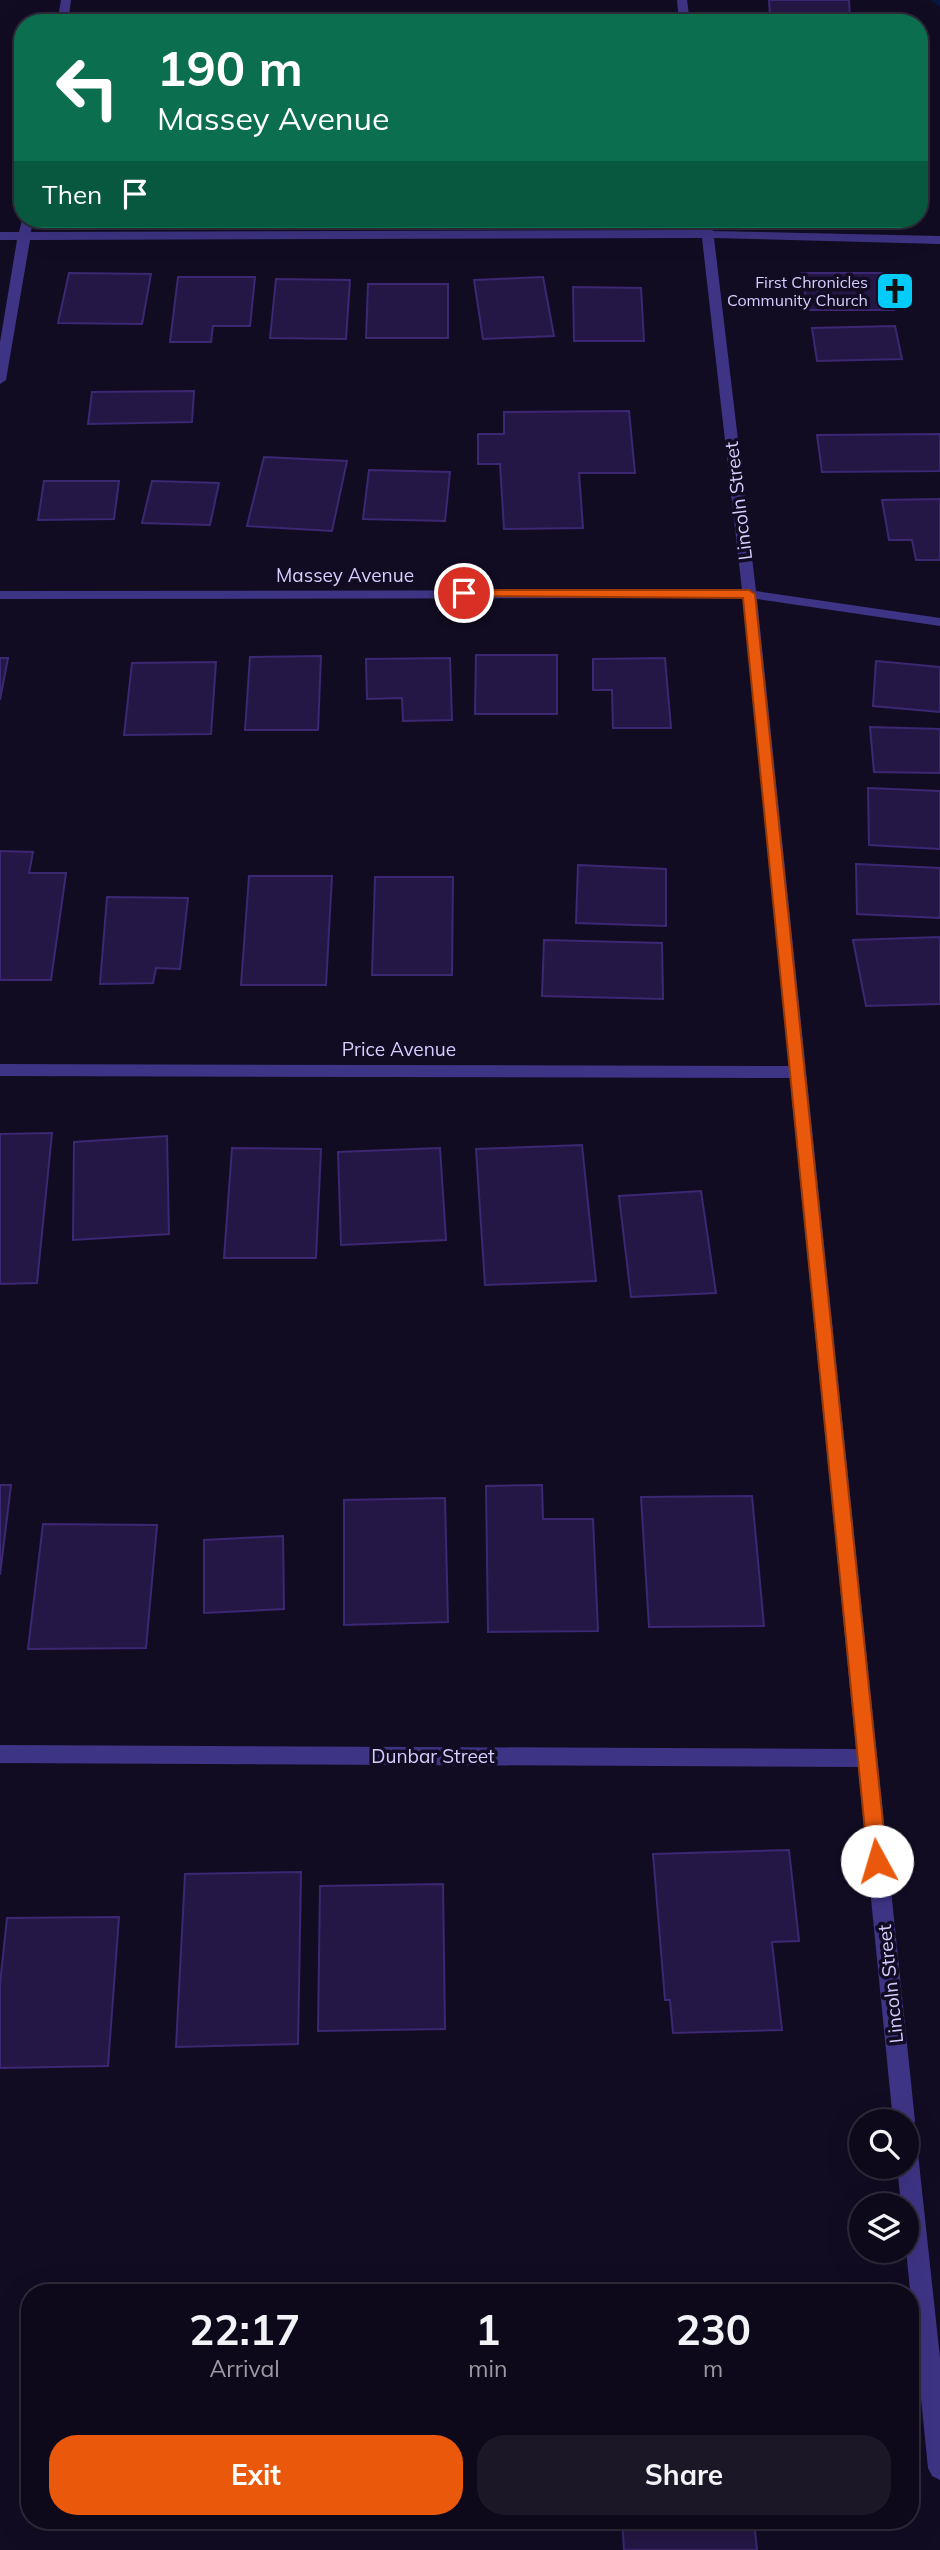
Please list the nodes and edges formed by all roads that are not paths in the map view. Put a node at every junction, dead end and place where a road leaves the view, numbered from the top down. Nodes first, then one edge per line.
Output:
1 (25, 228) edge
2 (570, 228) edge
3 (707, 228) edge
4 (740, 228) edge
5 (0, 236) edge
6 (24, 236) junction
7 (940, 240) edge
8 (0, 380) edge
9 (749, 594) junction
10 (0, 595) edge
11 (940, 622) edge
12 (0, 1070) edge
13 (797, 1072) junction
14 (0, 1754) edge
15 (867, 1758) junction
16 (903, 2109) edge
17 (910, 2179) edge
18 (940, 2468) edge

1 - 6 street
2 - 6 street
3 - 9 street, Lincoln Street
4 - 7 street
5 - 6 street
6 - 8 street
9 - 10 street, Massey Avenue
9 - 11 street, Massey Avenue
9 - 13 street, Lincoln Street
12 - 13 street, Price Avenue
13 - 15 street, Lincoln Street
14 - 15 street, Dunbar Street
15 - 16 street, Lincoln Street
17 - 18 street

